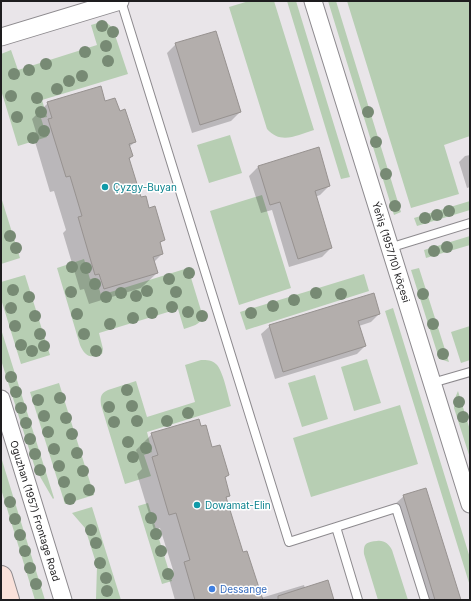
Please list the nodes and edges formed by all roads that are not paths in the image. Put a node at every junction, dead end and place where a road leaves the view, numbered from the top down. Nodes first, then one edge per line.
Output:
1 (120, 1) edge
2 (313, 1) edge
3 (1, 37) edge
4 (470, 223) edge
5 (389, 248) junction
6 (470, 372) edge
7 (432, 383) junction
8 (1, 399) edge
9 (470, 504) edge
10 (336, 527) junction
11 (1, 577) edge
12 (8, 600) edge
13 (63, 600) edge
14 (358, 600) edge
15 (425, 600) edge

1 - 3 street
1 - 10 lane
2 - 5 street, Ýeňiş (1957/10) köçesi
4 - 5 lane
5 - 7 street, Ýeňiş (1957/10) köçesi
6 - 7 lane
7 - 9 street, Ýeňiş (1957/10) köçesi
8 - 13 street, Oguzhan (1957) Frontage Road
10 - 14 lane
10 - 15 lane
11 - 12 main road

